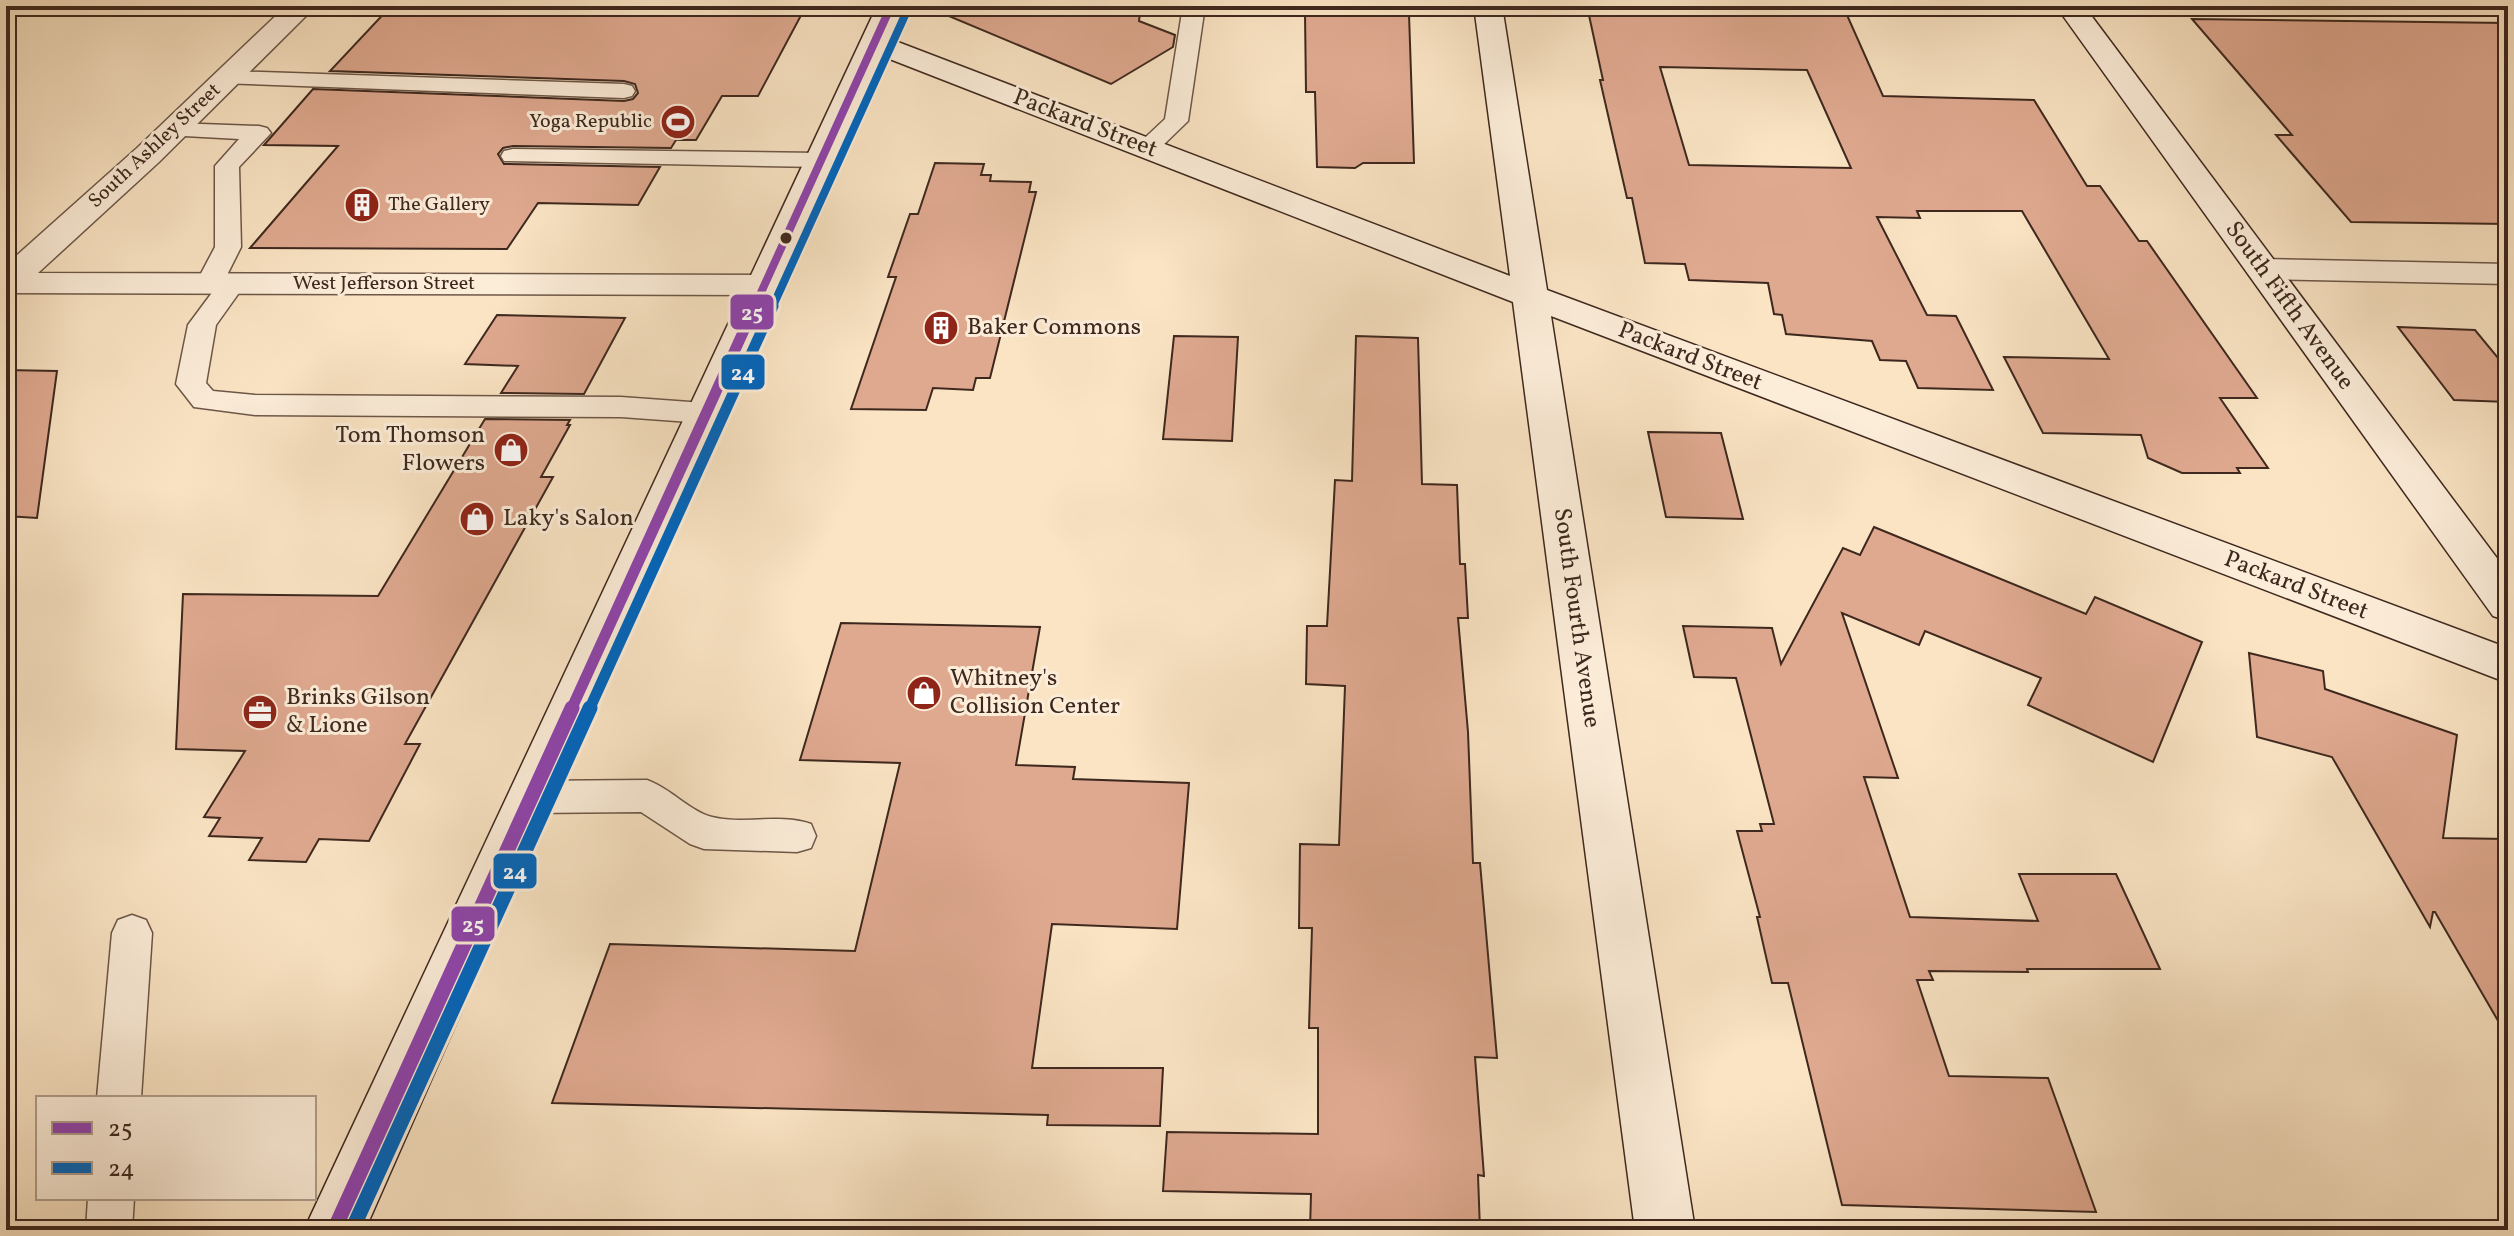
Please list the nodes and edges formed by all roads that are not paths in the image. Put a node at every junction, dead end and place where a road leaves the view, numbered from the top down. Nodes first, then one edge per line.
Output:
1 (302, 6) edge
2 (891, 6) edge
3 (1194, 6) edge
4 (1488, 6) edge
5 (2070, 6) edge
6 (874, 43) junction
7 (228, 78) junction
8 (624, 91) dead end
9 (174, 130) junction
10 (1146, 148) junction
11 (513, 156) dead end
12 (820, 160) junction
13 (2262, 269) junction
14 (2508, 274) edge
15 (6, 283) edge
16 (221, 283) junction
17 (763, 285) junction
18 (1530, 296) junction
19 (704, 413) junction
20 (2508, 605) edge
21 (2508, 666) edge
22 (529, 797) junction
23 (797, 836) dead end
24 (132, 933) dead end
25 (119, 1096) edge
26 (111, 1200) edge
27 (109, 1230) edge
28 (334, 1230) edge
29 (1665, 1230) edge

1 - 7 main road, South Ashley Street
2 - 6 main road
3 - 10 lane
4 - 18 main road, South Fourth Avenue
5 - 13 main road, South Fifth Avenue
6 - 10 main road, Packard Street
6 - 12 main road
7 - 8 lane
7 - 9 main road, South Ashley Street
9 - 15 main road, South Ashley Street
9 - 16 lane
10 - 18 main road, Packard Street
11 - 12 lane
12 - 17 main road
13 - 14 main road
13 - 20 main road, South Fifth Avenue
15 - 16 main road, West Jefferson Street
16 - 17 main road, West Jefferson Street
16 - 19 lane
17 - 19 main road
18 - 21 main road, Packard Street
18 - 29 main road, South Fourth Avenue
19 - 22 main road
22 - 23 lane
22 - 28 main road
24 - 25 lane
26 - 27 lane

